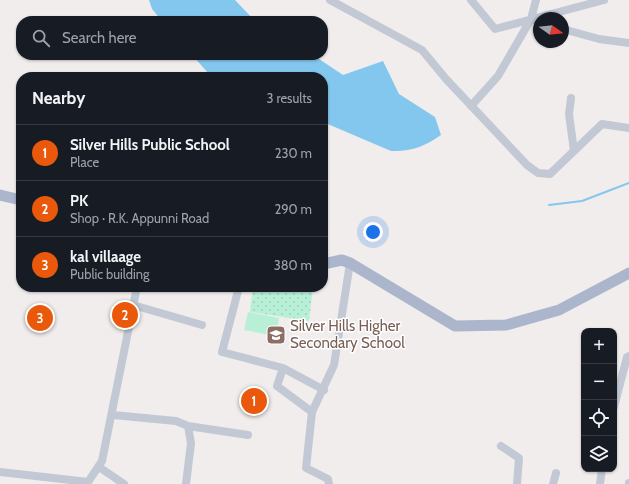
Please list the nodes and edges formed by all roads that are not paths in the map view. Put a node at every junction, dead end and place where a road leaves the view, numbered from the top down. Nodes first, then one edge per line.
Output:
1 (330, 0) edge
2 (471, 0) edge
3 (536, 0) edge
4 (604, 0) edge
5 (531, 19) junction
6 (569, 31) edge
7 (629, 43) edge
8 (571, 98) dead end
9 (471, 106) junction
10 (629, 128) edge
11 (574, 151) junction
12 (0, 195) edge
13 (16, 199) edge
14 (328, 263) edge
15 (350, 263) junction
16 (629, 273) edge
17 (136, 292) edge
18 (238, 292) edge
19 (134, 305) junction
20 (202, 325) dead end
21 (629, 356) edge
22 (282, 368) junction
23 (324, 390) junction
24 (616, 400) edge
25 (312, 412) junction
26 (113, 415) junction
27 (188, 426) junction
28 (248, 435) dead end
29 (501, 446) dead end
30 (99, 467) junction
31 (0, 472) edge
32 (602, 472) edge
33 (556, 473) dead end
34 (88, 483) edge
35 (124, 484) edge
36 (186, 484) edge
37 (329, 484) edge
38 (517, 484) edge
39 (553, 484) edge
40 (600, 484) edge

1 - 9 street
2 - 5 street
3 - 5 street
4 - 5 street
5 - 9 street
6 - 7 street
8 - 11 street
9 - 11 street
10 - 11 street
12 - 13 main road
14 - 15 main road
15 - 16 main road
15 - 23 street
17 - 19 street
18 - 22 street
19 - 20 street
19 - 26 street
21 - 24 street
22 - 23 street
22 - 25 street
23 - 25 street
25 - 37 street
26 - 27 street
26 - 30 street
27 - 28 street
27 - 36 street
29 - 38 street
30 - 34 street
30 - 35 street
31 - 34 street
32 - 40 street
33 - 39 street

